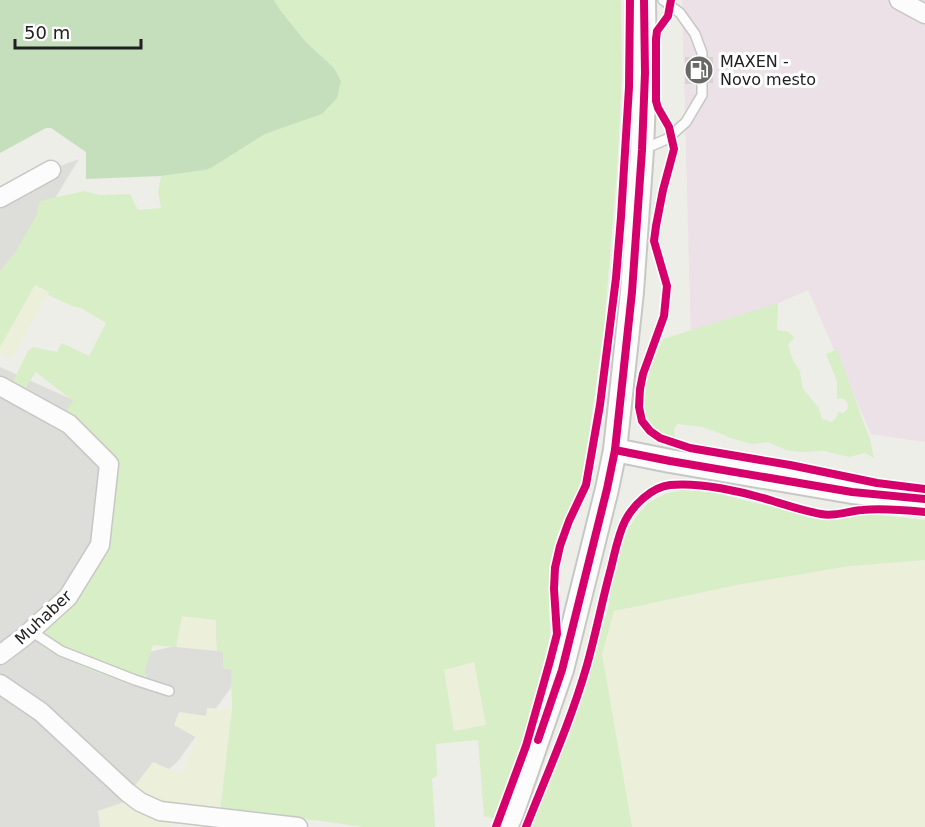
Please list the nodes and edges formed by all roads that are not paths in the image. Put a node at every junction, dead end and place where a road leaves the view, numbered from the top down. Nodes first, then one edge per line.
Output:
1 (644, 0) edge
2 (663, 0) edge
3 (899, 0) edge
4 (925, 14) edge
5 (642, 150) junction
6 (51, 170) dead end
7 (0, 198) edge
8 (0, 386) edge
9 (615, 450) junction
10 (925, 499) edge
11 (31, 631) junction
12 (0, 655) edge
13 (0, 684) edge
14 (169, 691) dead end
15 (298, 827) edge
16 (506, 827) edge

1 - 5 street
2 - 5 lane
3 - 4 street
5 - 9 street
6 - 7 street
8 - 11 street, Muhaber
9 - 10 street
9 - 16 street
11 - 12 street, Muhaber
11 - 14 lane
13 - 15 street

